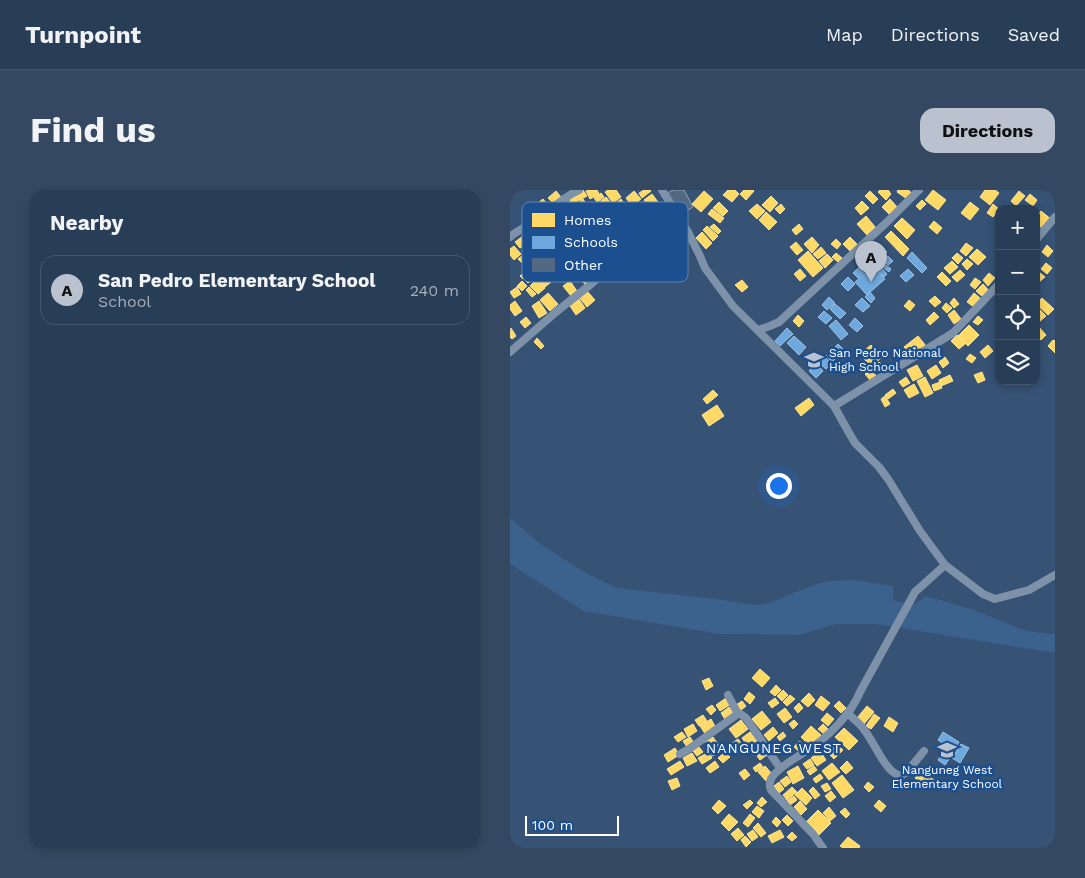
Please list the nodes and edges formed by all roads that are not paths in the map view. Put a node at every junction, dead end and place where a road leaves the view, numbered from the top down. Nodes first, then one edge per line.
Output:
1 (579, 190) edge
2 (919, 190) edge
3 (664, 191) edge
4 (559, 202) edge
5 (670, 202) edge
6 (1055, 217) edge
7 (522, 228) edge
8 (688, 232) edge
9 (1040, 235) edge
10 (510, 236) edge
11 (593, 282) edge
12 (995, 288) edge
13 (758, 330) junction
14 (510, 352) edge
15 (834, 406) junction
16 (945, 565) junction
17 (1055, 575) edge
18 (728, 695) dead end
19 (848, 713) junction
20 (738, 714) junction
21 (924, 751) dead end
22 (680, 754) dead end
23 (780, 768) junction
24 (823, 848) edge

1 - 4 street
2 - 13 street
3 - 5 street
6 - 9 street
7 - 10 street
8 - 13 street
11 - 14 street
12 - 15 street
13 - 15 street
15 - 16 street
16 - 17 street
16 - 19 street
18 - 20 street
19 - 21 street
19 - 23 street
20 - 22 street
20 - 23 street
23 - 24 street

